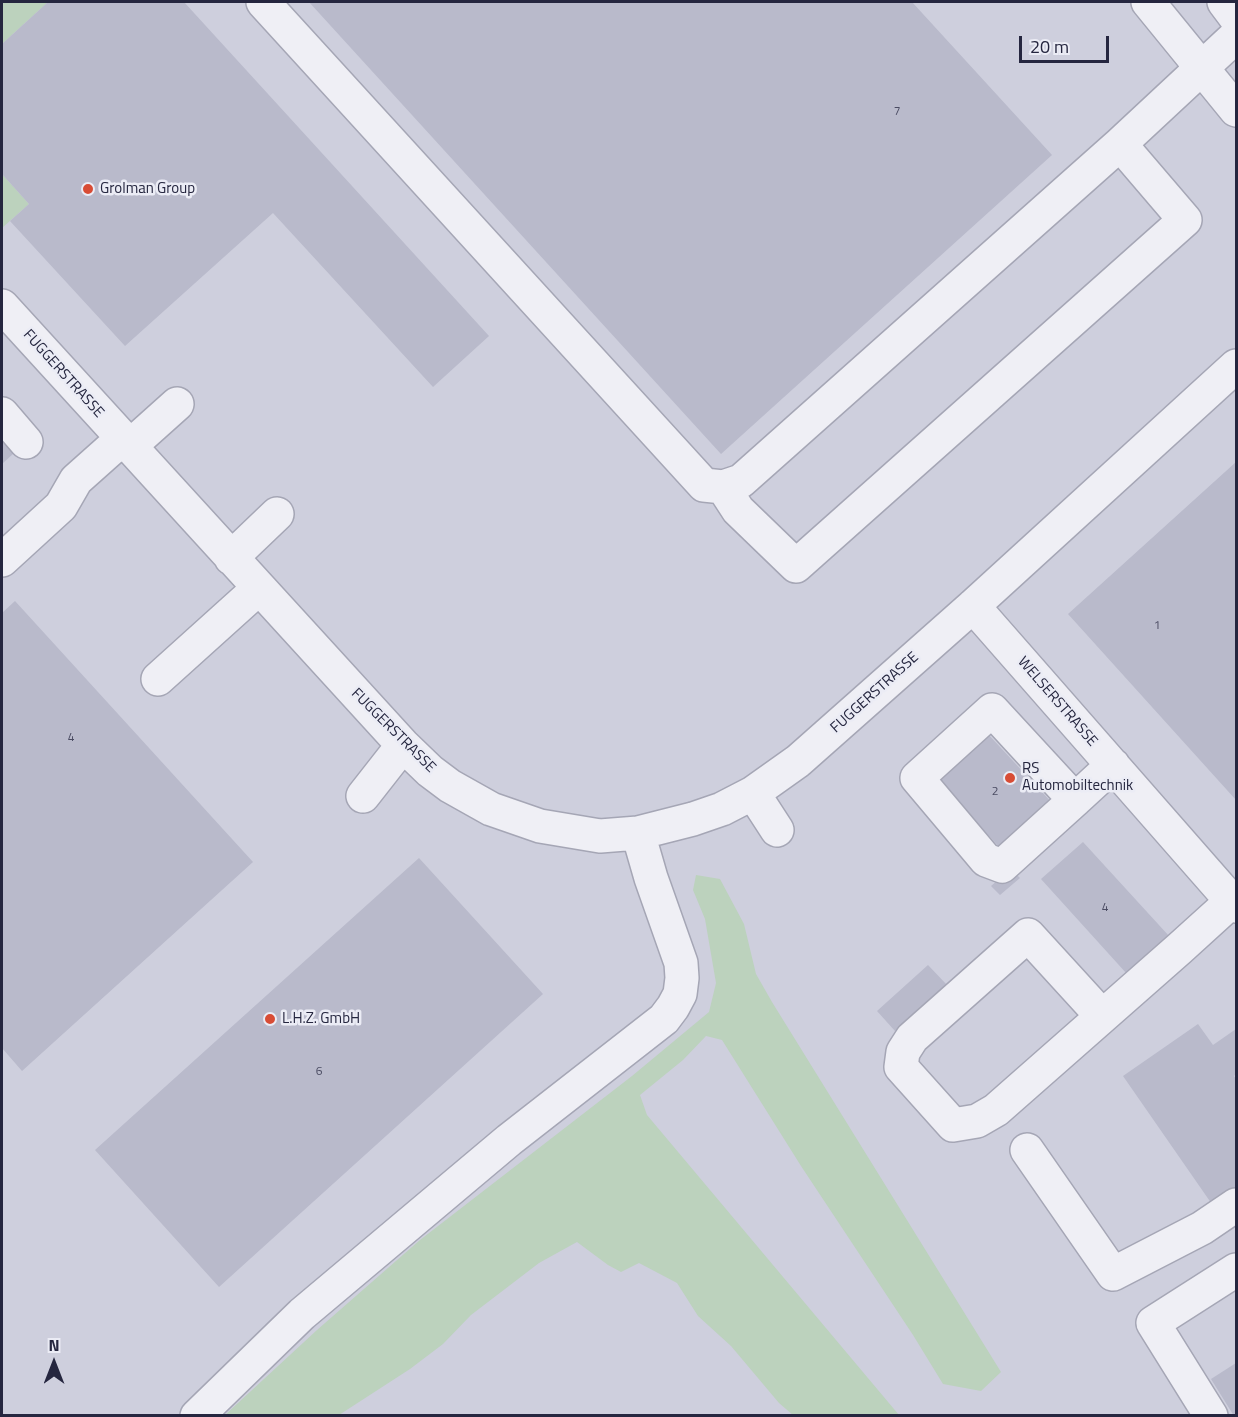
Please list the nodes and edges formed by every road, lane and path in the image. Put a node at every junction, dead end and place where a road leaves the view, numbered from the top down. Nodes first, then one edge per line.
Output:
1 (263, 2) edge
2 (1148, 2) edge
3 (1233, 15) edge
4 (1203, 69) junction
5 (1236, 110) edge
6 (1120, 144) junction
7 (2, 306) edge
8 (1236, 366) edge
9 (177, 404) dead end
10 (2, 414) edge
11 (26, 442) dead end
12 (125, 443) junction
13 (723, 487) junction
14 (278, 514) dead end
15 (231, 558) junction
16 (2, 560) edge
17 (259, 588) junction
18 (973, 606) junction
19 (158, 679) dead end
20 (403, 745) junction
21 (1113, 765) junction
22 (753, 793) junction
23 (363, 796) dead end
24 (1075, 800) junction
25 (777, 830) dead end
26 (638, 833) junction
27 (1234, 904) edge
28 (1102, 1016) junction
29 (1027, 1150) dead end
30 (1236, 1205) edge
31 (1236, 1270) edge
32 (197, 1416) edge
33 (1211, 1416) edge

1 - 13 street
2 - 4 street
3 - 4 street
4 - 5 street
4 - 6 street
6 - 13 street
6 - 13 street
7 - 12 street, FUGGERSTRASSE
8 - 18 street, FUGGERSTRASSE
9 - 12 street
10 - 11 street
12 - 15 street, FUGGERSTRASSE
12 - 16 street
14 - 15 street
15 - 17 street, FUGGERSTRASSE
17 - 19 street
17 - 20 street, FUGGERSTRASSE
18 - 21 street, WELSERSTRASSE
18 - 22 street, FUGGERSTRASSE
20 - 23 street
20 - 26 street, FUGGERSTRASSE
21 - 24 street
21 - 27 street, WELSERSTRASSE
22 - 25 street
22 - 26 street, FUGGERSTRASSE
24 - 24 street
26 - 32 street
27 - 28 street
28 - 28 street
29 - 30 street
31 - 33 street

